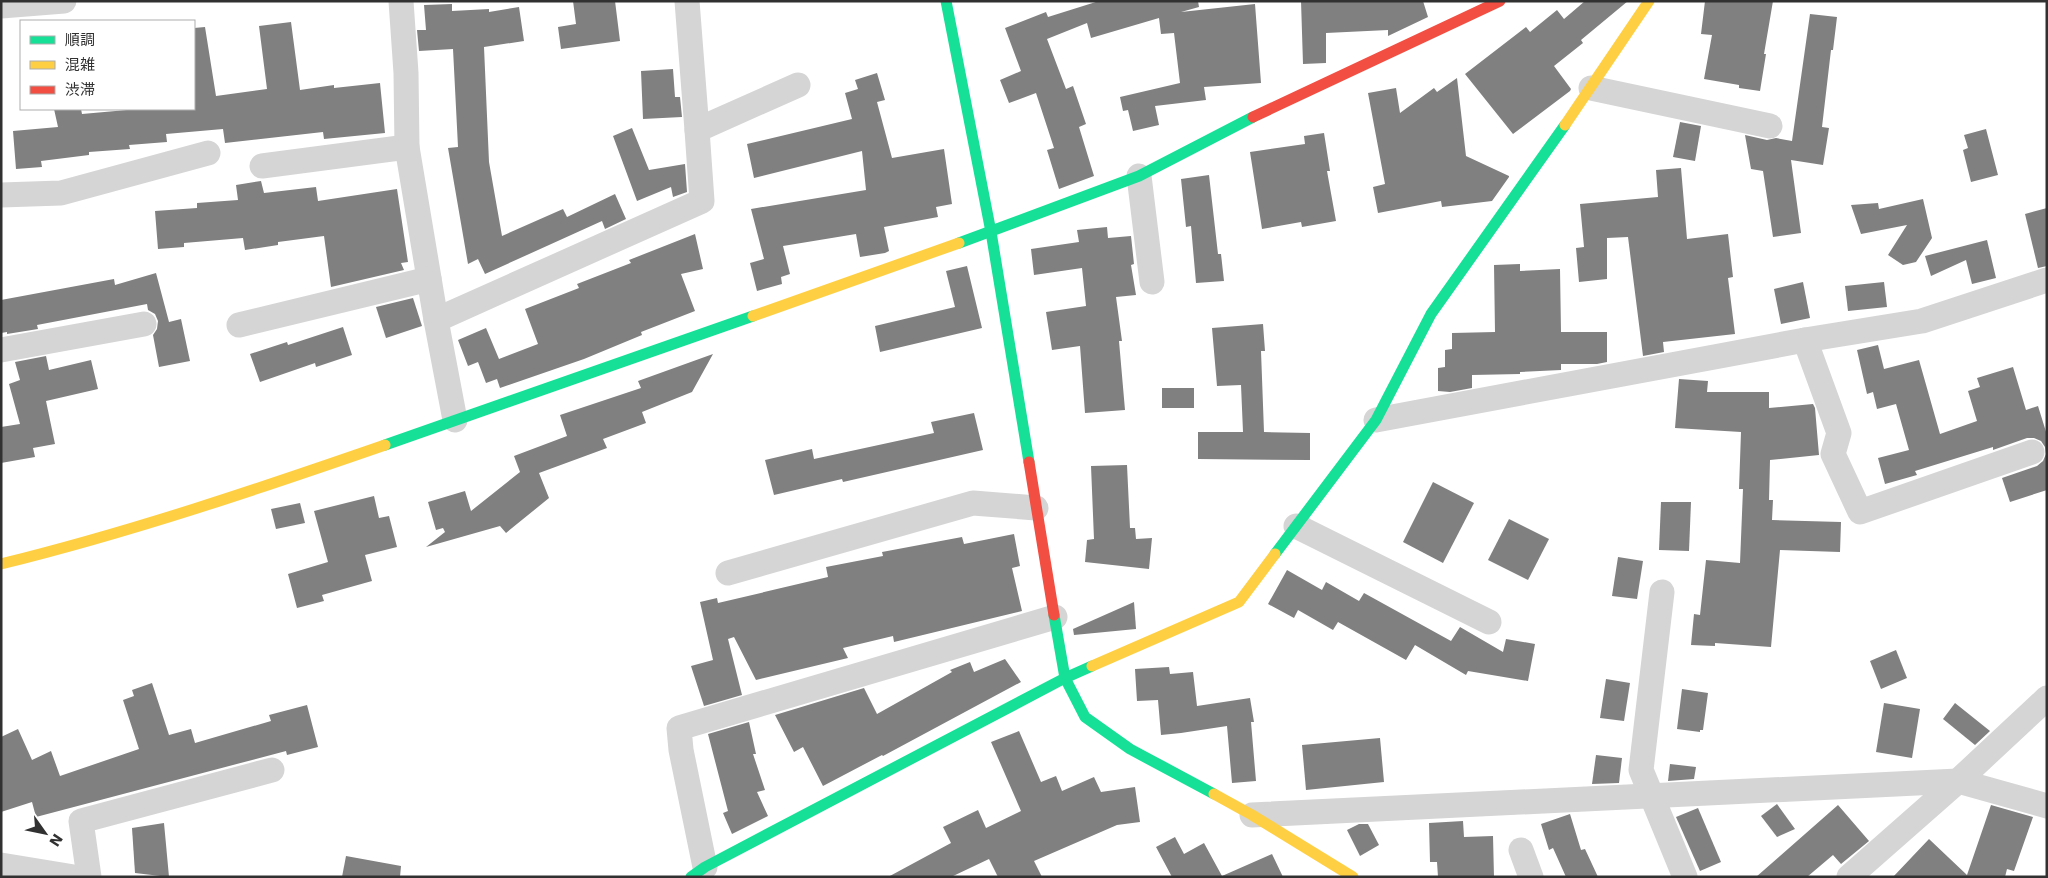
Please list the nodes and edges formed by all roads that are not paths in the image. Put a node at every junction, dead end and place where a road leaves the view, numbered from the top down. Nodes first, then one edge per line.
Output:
1 (64, 1) edge
2 (401, 1) edge
3 (687, 1) edge
4 (946, 1) edge
5 (1500, 1) edge
6 (1649, 1) edge
7 (1, 6) edge
8 (798, 85) dead end
9 (1591, 88) junction
10 (1770, 126) dead end
11 (697, 130) junction
12 (407, 147) junction
13 (208, 153) dead end
14 (262, 166) dead end
15 (1139, 176) junction
16 (1, 195) edge
17 (991, 232) junction
18 (429, 279) junction
19 (2047, 280) edge
20 (1152, 282) dead end
21 (436, 320) junction
22 (144, 324) dead end
23 (239, 325) dead end
24 (1805, 340) junction
25 (1, 350) edge
26 (455, 420) junction
27 (1376, 420) junction
28 (2032, 452) dead end
29 (1036, 508) junction
30 (1296, 526) junction
31 (1, 564) edge
32 (728, 573) dead end
33 (1662, 592) dead end
34 (1055, 617) junction
35 (1489, 622) dead end
36 (1066, 678) junction
37 (2047, 698) edge
38 (272, 770) dead end
39 (1958, 780) junction
40 (1651, 796) junction
41 (2047, 806) edge
42 (1252, 815) junction
43 (1521, 850) dead end
44 (1, 864) edge
45 (698, 872) edge
46 (1345, 875) edge
47 (74, 877) edge
48 (88, 877) edge
49 (1531, 877) edge
50 (1685, 877) edge
51 (1849, 877) edge

1 - 7 street
2 - 12 street
3 - 11 street
4 - 17 street
5 - 15 street
6 - 9 street
8 - 11 street
9 - 10 street
9 - 27 street
11 - 21 street
12 - 14 street
12 - 18 street
13 - 16 street
15 - 17 street
15 - 20 street
17 - 26 street
17 - 29 street
18 - 21 street
18 - 23 street
19 - 24 street
21 - 26 street
22 - 25 street
24 - 27 street
24 - 28 street
26 - 31 street
27 - 30 street
29 - 32 street
29 - 34 street
30 - 35 street
30 - 36 street
33 - 40 street
34 - 36 street
34 - 45 street
36 - 42 street
36 - 45 street
37 - 39 street
38 - 48 street
39 - 40 street
39 - 41 street
39 - 51 street
40 - 42 street
40 - 50 street
42 - 46 street
43 - 49 street
44 - 47 street

